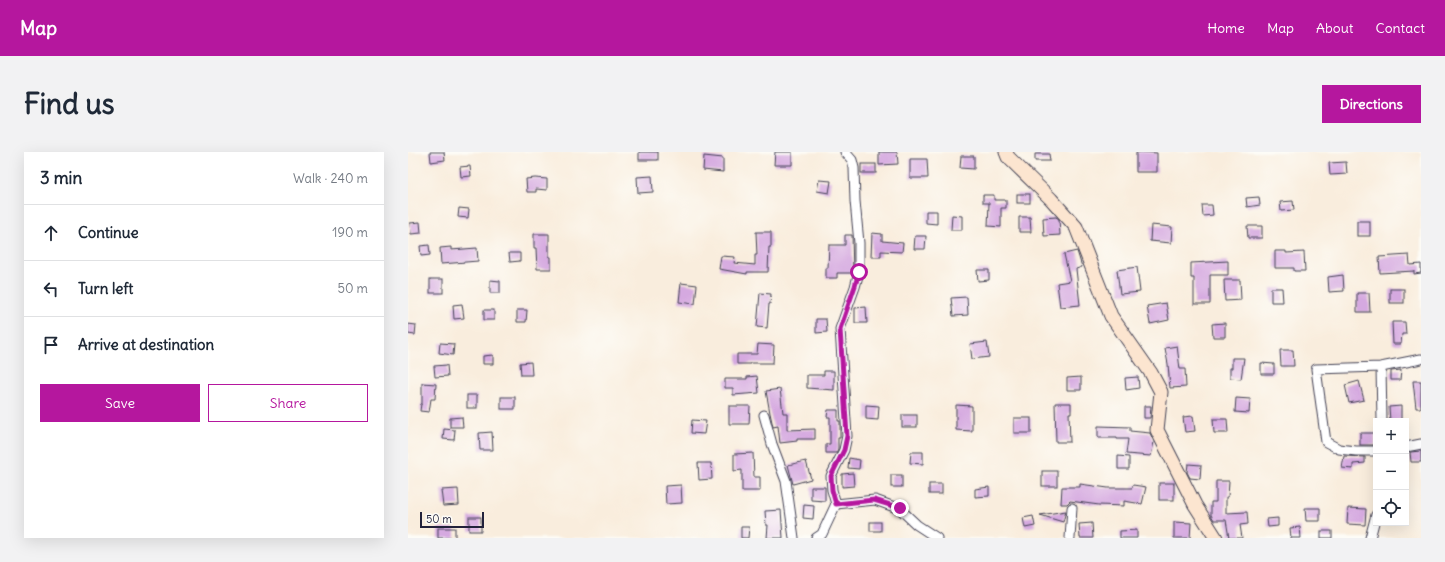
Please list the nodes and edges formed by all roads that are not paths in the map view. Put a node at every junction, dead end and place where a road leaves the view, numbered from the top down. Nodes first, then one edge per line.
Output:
1 (845, 152) edge
2 (1006, 152) edge
3 (1421, 359) edge
4 (1381, 366) junction
5 (764, 415) dead end
6 (1382, 418) edge
7 (1421, 444) edge
8 (1409, 446) edge
9 (1373, 451) edge
10 (836, 504) junction
11 (1072, 508) dead end
12 (1373, 526) edge
13 (794, 538) edge
14 (816, 538) edge
15 (937, 538) edge
16 (1070, 538) edge
17 (1216, 538) edge
18 (1370, 538) edge

1 - 10 street
2 - 17 main road
3 - 4 street
4 - 6 street
4 - 9 street
5 - 13 street
7 - 8 street
10 - 14 street
10 - 15 street
11 - 16 street
12 - 18 street

